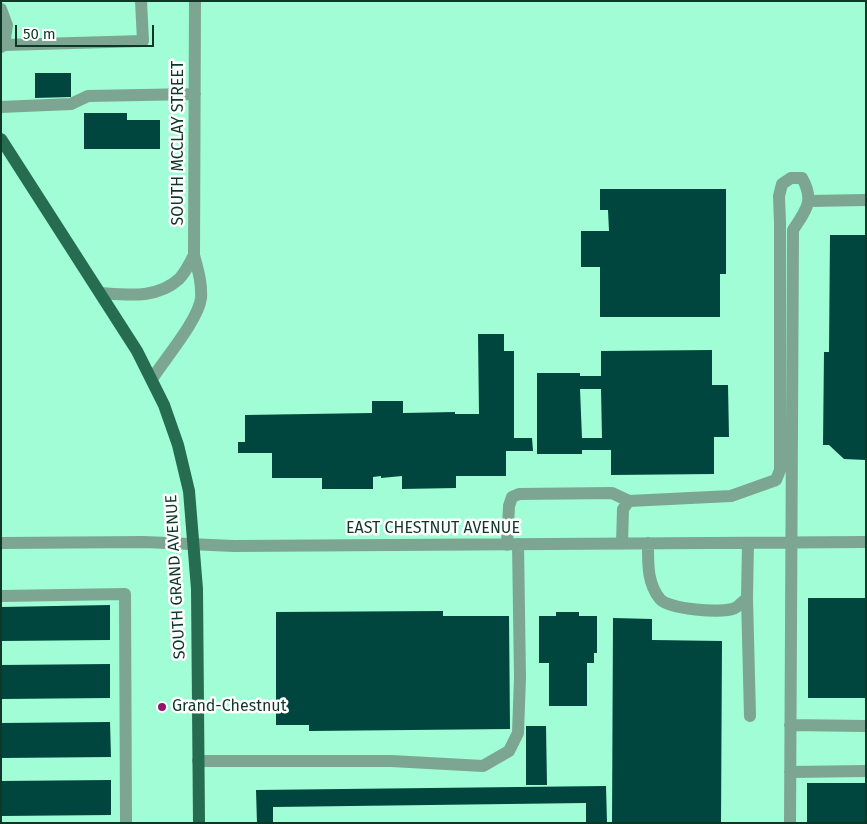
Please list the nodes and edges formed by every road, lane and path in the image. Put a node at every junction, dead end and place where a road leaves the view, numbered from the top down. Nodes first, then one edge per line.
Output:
1 (141, 1) edge
2 (195, 1) edge
3 (1, 9) edge
4 (3, 46) edge
5 (196, 94) junction
6 (1, 106) edge
7 (1, 139) edge
8 (866, 200) edge
9 (809, 201) junction
10 (194, 255) junction
11 (100, 292) junction
12 (152, 378) junction
13 (629, 501) junction
14 (791, 542) junction
15 (866, 542) edge
16 (1, 543) edge
17 (648, 543) junction
18 (748, 543) junction
19 (193, 544) junction
20 (513, 544) junction
21 (622, 544) junction
22 (1, 596) edge
23 (747, 598) junction
24 (750, 716) dead end
25 (790, 725) junction
26 (866, 726) edge
27 (198, 761) junction
28 (866, 771) edge
29 (790, 772) junction
30 (126, 823) edge
31 (199, 823) edge
32 (790, 823) edge

1 - 4 street
2 - 5 street, SOUTH MCCLAY STREET
3 - 4 street
5 - 6 street
5 - 10 street, SOUTH MCCLAY STREET
7 - 11 main road, SOUTH GRAND AVENUE
8 - 9 street
9 - 13 street
9 - 14 street
10 - 11 street
10 - 12 street, SOUTH MCCLAY STREET
11 - 12 main road, SOUTH GRAND AVENUE
12 - 19 main road, SOUTH GRAND AVENUE
13 - 20 street
13 - 21 street
14 - 15 street, EAST CHESTNUT AVENUE
14 - 18 street, EAST CHESTNUT AVENUE
14 - 25 street
16 - 19 street, EAST CHESTNUT AVENUE
17 - 18 street, EAST CHESTNUT AVENUE
17 - 21 street, EAST CHESTNUT AVENUE
17 - 23 street
18 - 23 street
19 - 20 street, EAST CHESTNUT AVENUE
19 - 27 main road, SOUTH GRAND AVENUE
20 - 21 street, EAST CHESTNUT AVENUE
20 - 27 street
22 - 30 street
23 - 24 street
25 - 26 street
25 - 29 street
27 - 31 main road, SOUTH GRAND AVENUE
28 - 29 street
29 - 32 street

